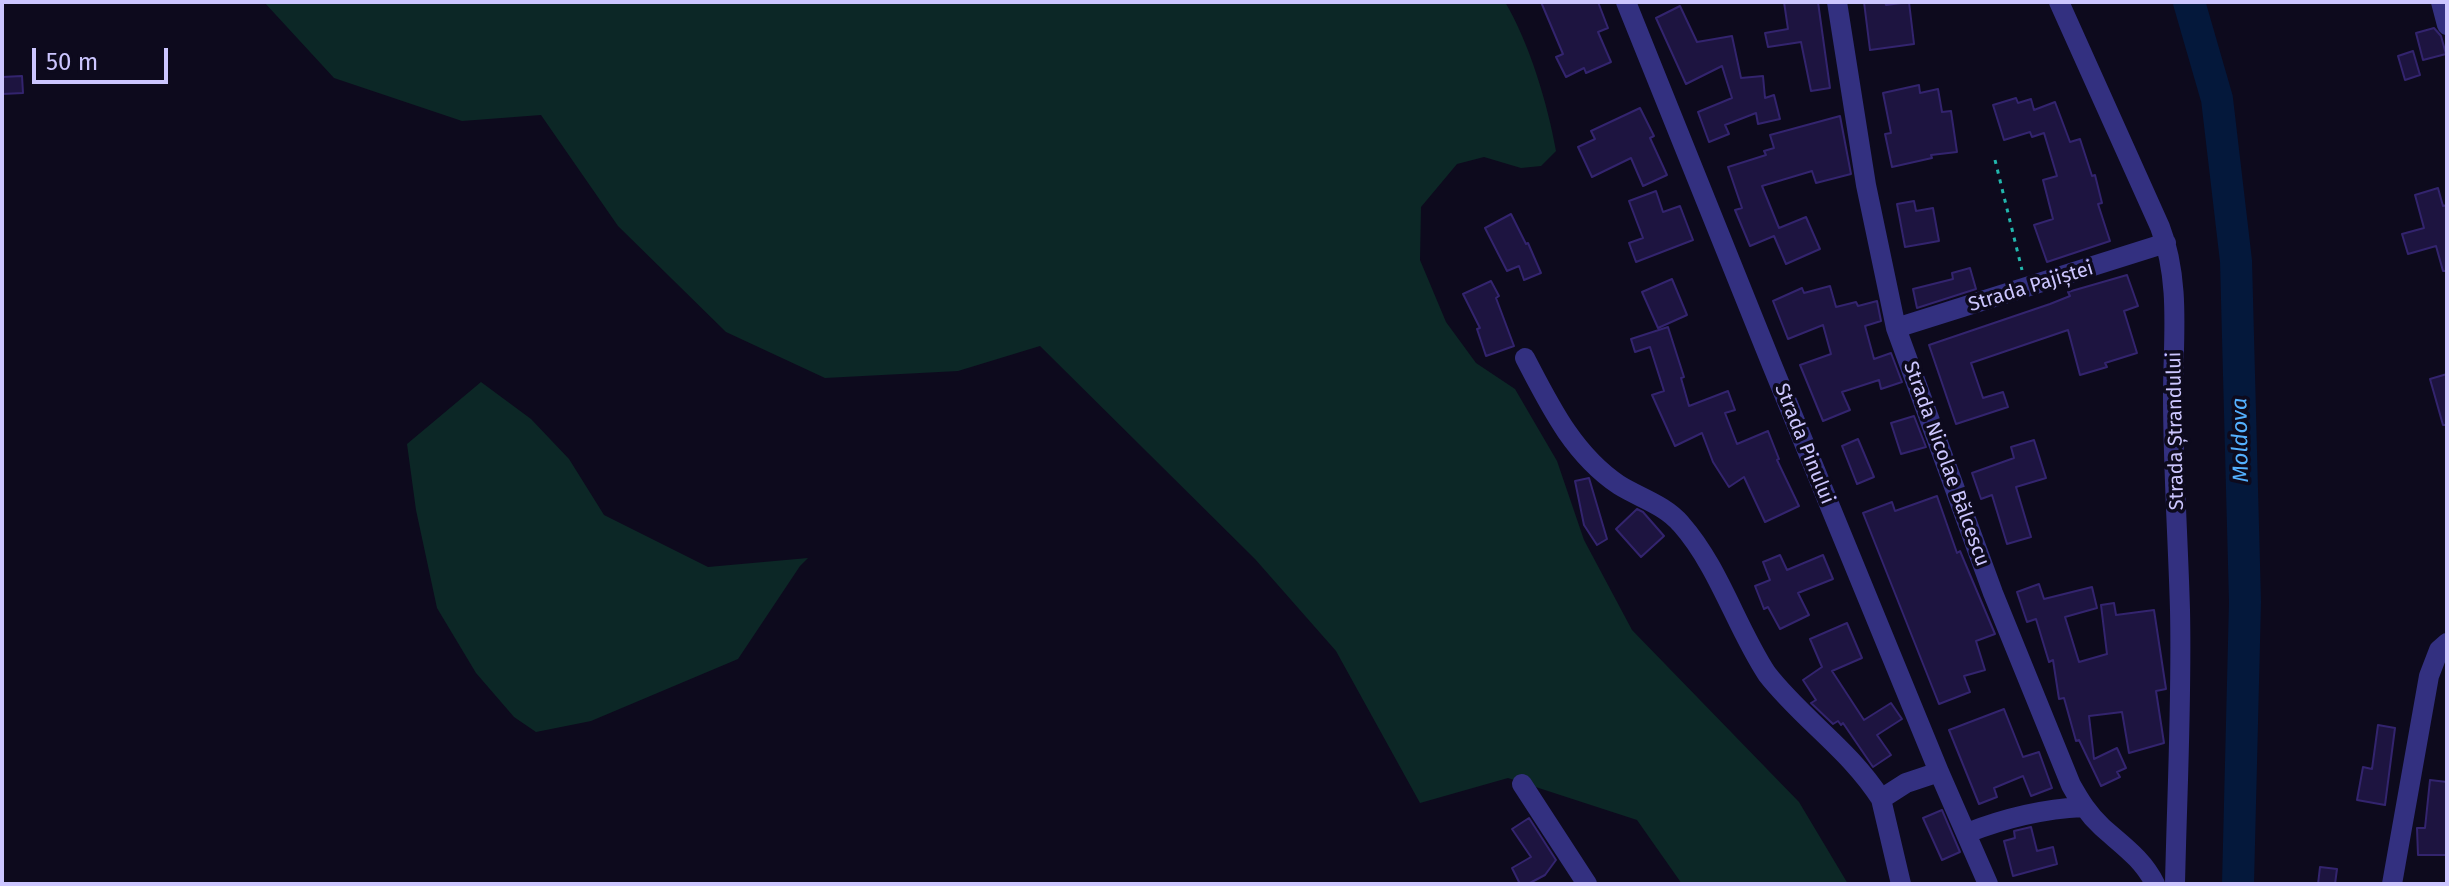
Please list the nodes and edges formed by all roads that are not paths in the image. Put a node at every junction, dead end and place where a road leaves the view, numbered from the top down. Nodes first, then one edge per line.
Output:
1 (1626, 2) edge
2 (1837, 2) edge
3 (2059, 2) edge
4 (2441, 2) edge
5 (2447, 25) edge
6 (2166, 243) junction
7 (1896, 328) junction
8 (1525, 358) dead end
9 (2447, 643) edge
10 (1939, 772) junction
11 (1522, 784) dead end
12 (1881, 799) junction
13 (2083, 807) junction
14 (1967, 833) junction
15 (1587, 884) edge
16 (1901, 884) edge
17 (1988, 884) edge
18 (2155, 884) edge
19 (2175, 884) edge
20 (2392, 884) edge

1 - 10 street, Strada Pinului
2 - 7 street, Strada Nicolae Bălcescu
3 - 6 street, Strada Ștrandului
4 - 5 street
6 - 7 street, Strada Pajiștei
6 - 19 street, Strada Ștrandului
7 - 13 street, Strada Nicolae Bălcescu
8 - 12 street
9 - 20 street
10 - 12 street
10 - 14 street, Strada Pinului
11 - 15 street
12 - 16 street
13 - 14 street
13 - 18 street, Strada Nicolae Bălcescu
14 - 17 street, Strada Pinului

